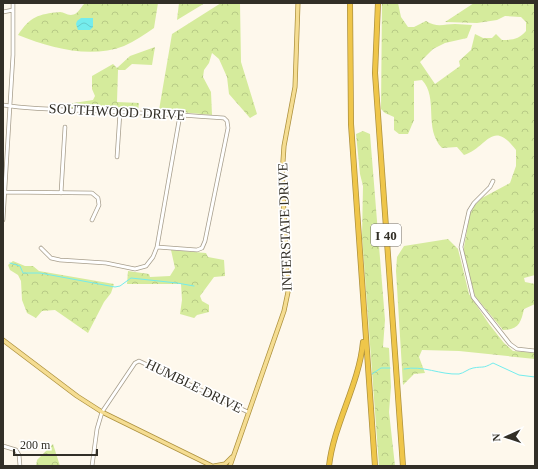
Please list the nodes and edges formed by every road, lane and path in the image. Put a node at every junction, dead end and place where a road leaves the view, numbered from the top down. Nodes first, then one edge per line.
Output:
1 (13, 3) edge
2 (298, 3) edge
3 (350, 3) edge
4 (378, 3) edge
5 (14, 10) junction
6 (3, 12) edge
7 (3, 105) edge
8 (10, 106) junction
9 (120, 112) junction
10 (180, 115) junction
11 (65, 127) dead end
12 (8, 144) junction
13 (3, 147) edge
14 (117, 158) dead end
15 (493, 181) dead end
16 (5, 192) junction
17 (61, 192) junction
18 (3, 220) edge
19 (92, 220) dead end
20 (157, 247) junction
21 (41, 248) dead end
22 (364, 326) junction
23 (3, 340) edge
24 (535, 351) edge
25 (102, 412) junction
26 (248, 412) junction
27 (3, 446) edge
28 (234, 454) junction
29 (20, 466) edge
30 (92, 466) edge
31 (213, 466) edge
32 (230, 466) edge
33 (329, 466) edge
34 (375, 466) edge
35 (404, 466) edge

1 - 5 street
2 - 26 main road, INTERSTATE DRIVE
3 - 22 highway, I 40
4 - 35 highway, I 40
5 - 6 street
5 - 8 street
7 - 8 street, SOUTHWOOD DRIVE
8 - 9 street, SOUTHWOOD DRIVE
8 - 12 street
9 - 10 street, SOUTHWOOD DRIVE
9 - 14 street
10 - 20 street
10 - 20 street, SOUTHWOOD DRIVE
11 - 17 street
12 - 13 street
12 - 16 street
15 - 24 street
16 - 17 street
16 - 18 street
17 - 19 street
20 - 21 street
22 - 33 highway
22 - 34 highway, I 40
23 - 25 main road
25 - 26 street, HUMBLE DRIVE
25 - 30 street, HUMBLE DRIVE
25 - 31 main road
26 - 28 main road, INTERSTATE DRIVE
27 - 29 street
28 - 31 main road
28 - 32 main road, INTERSTATE DRIVE

